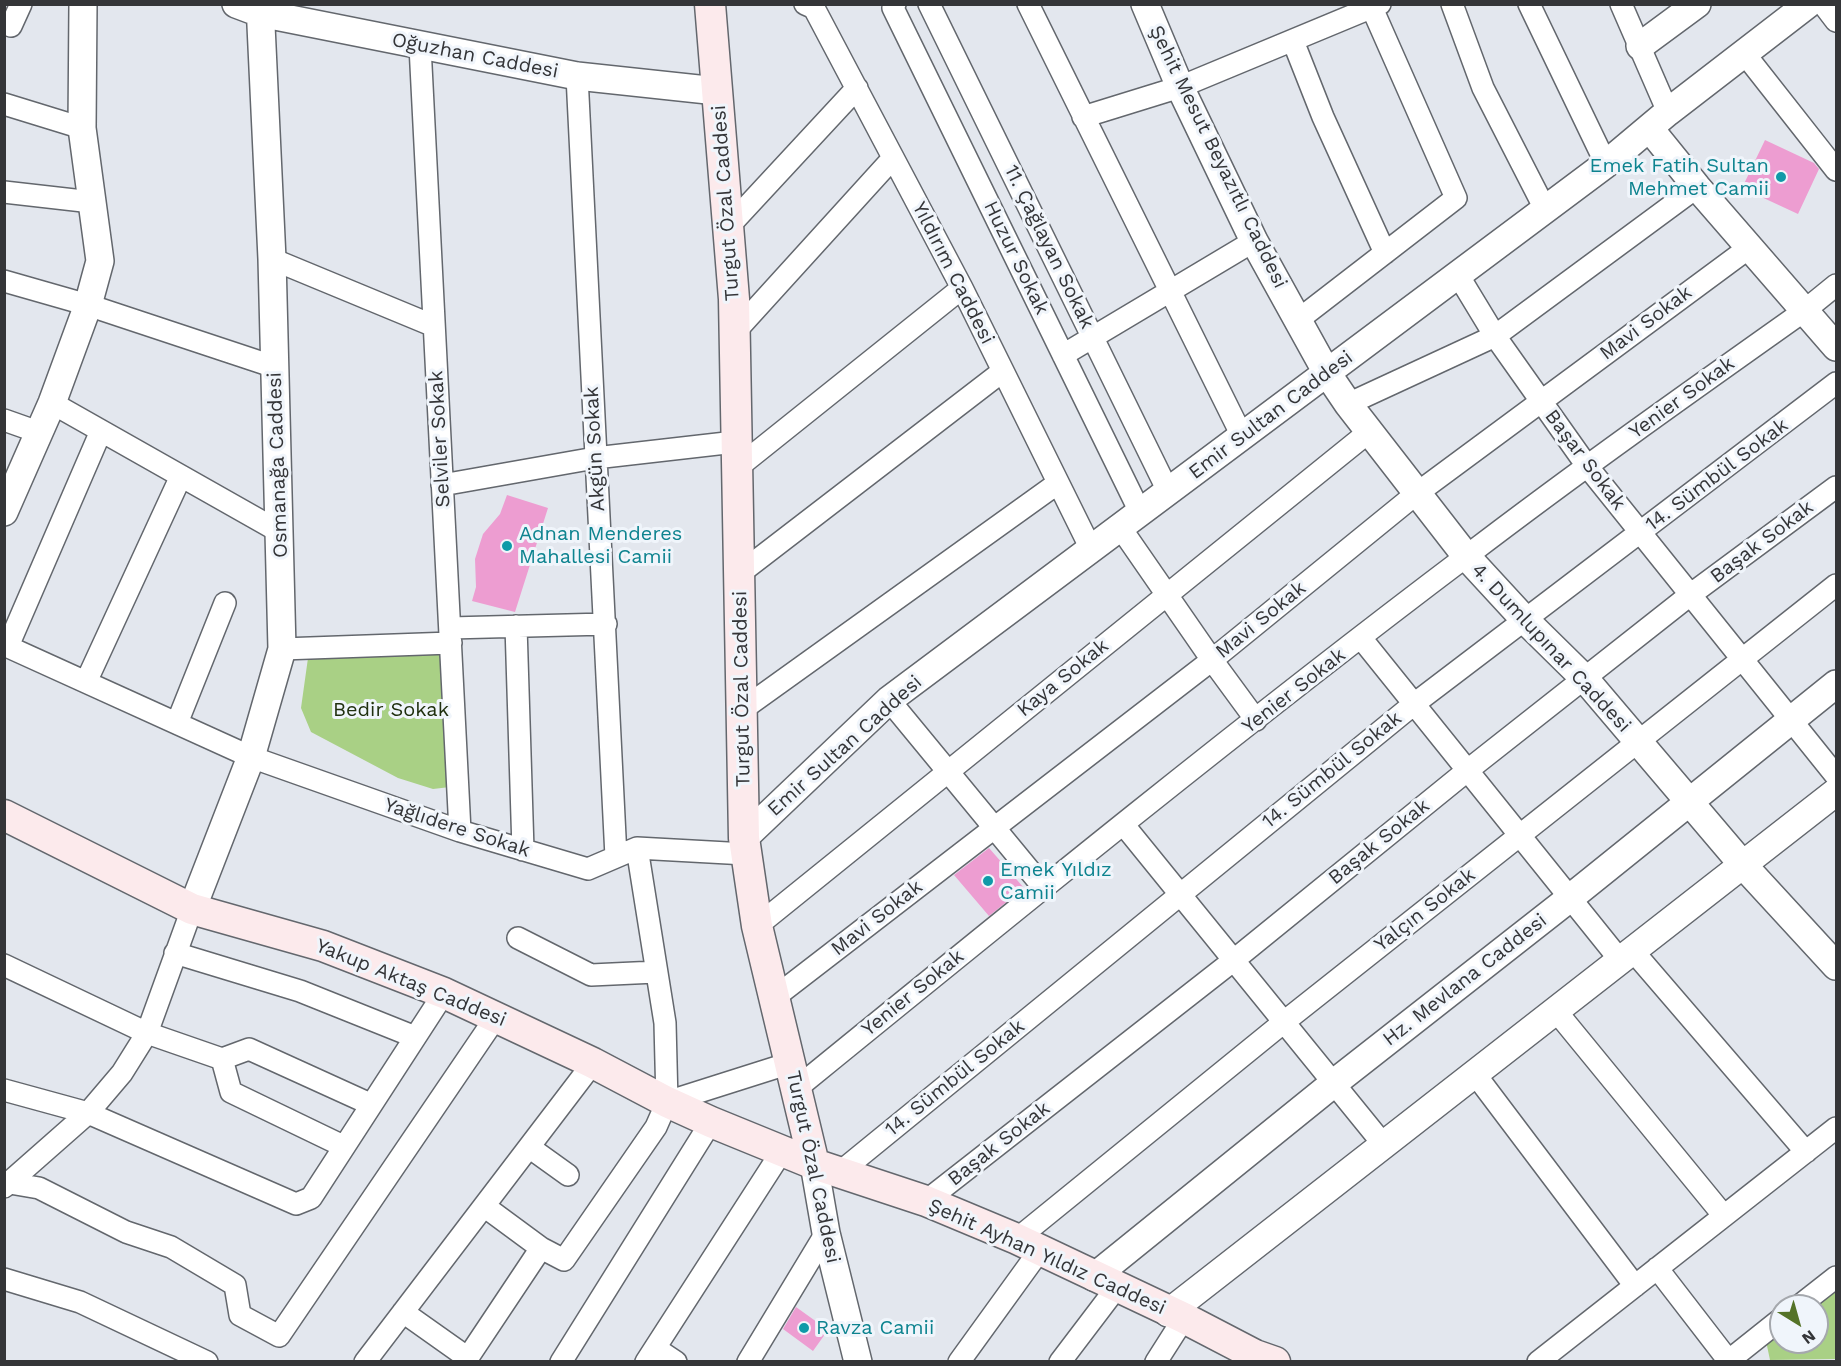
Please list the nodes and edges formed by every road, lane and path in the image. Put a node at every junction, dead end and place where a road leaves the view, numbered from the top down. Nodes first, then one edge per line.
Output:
1 (21, 4) edge
2 (83, 4) edge
3 (710, 4) edge
4 (805, 4) edge
5 (895, 4) edge
6 (929, 4) edge
7 (1029, 4) edge
8 (1145, 4) edge
9 (1452, 4) edge
10 (1529, 4) edge
11 (1621, 4) edge
12 (1697, 4) edge
13 (1808, 4) edge
14 (1823, 4) edge
15 (1376, 6) edge
16 (252, 7) edge
17 (1836, 21) edge
18 (4, 23) edge
19 (1293, 41) junction
20 (1640, 45) junction
21 (420, 46) junction
22 (1744, 53) junction
23 (576, 76) junction
24 (1180, 87) junction
25 (857, 88) junction
26 (717, 91) junction
27 (4, 104) edge
28 (1083, 117) junction
29 (1659, 121) junction
30 (82, 128) junction
31 (893, 158) junction
32 (1606, 164) junction
33 (1836, 170) edge
34 (1697, 187) junction
35 (4, 192) edge
36 (92, 202) junction
37 (1545, 209) junction
38 (729, 226) junction
39 (1254, 241) junction
40 (1750, 247) junction
41 (1385, 253) junction
42 (272, 259) junction
43 (1458, 275) junction
44 (4, 281) edge
45 (1836, 285) edge
46 (962, 288) junction
47 (1170, 291) junction
48 (88, 305) junction
49 (1804, 311) junction
50 (1298, 320) junction
51 (434, 326) junction
52 (734, 333) junction
53 (1495, 336) junction
54 (1094, 337) junction
55 (1836, 347) edge
56 (1063, 355) junction
57 (275, 367) junction
58 (1003, 371) junction
59 (1327, 373) junction
60 (1836, 383) edge
61 (1540, 402) junction
62 (52, 403) junction
63 (1348, 404) junction
64 (4, 420) edge
65 (101, 431) junction
66 (1370, 431) junction
67 (38, 432) junction
68 (1242, 436) junction
69 (736, 455) junction
70 (595, 458) junction
71 (1587, 466) junction
72 (181, 476) junction
73 (1058, 483) junction
74 (442, 485) junction
75 (1836, 487) edge
76 (1168, 491) junction
77 (1416, 494) junction
78 (4, 512) edge
79 (1130, 520) junction
80 (280, 532) junction
81 (1641, 533) junction
82 (1091, 549) junction
83 (1466, 556) junction
84 (739, 574) junction
85 (1836, 585) edge
86 (1166, 594) junction
87 (1690, 595) junction
88 (225, 603) dead end
89 (1525, 620) junction
90 (606, 624) junction
91 (516, 626) junction
92 (450, 635) junction
93 (1361, 638) junction
94 (6, 646) edge
95 (282, 649) junction
96 (1741, 659) junction
97 (1212, 660) junction
98 (1585, 679) junction
99 (86, 682) junction
100 (1836, 684) edge
101 (889, 700) junction
102 (1414, 704) junction
103 (743, 710) junction
104 (1256, 720) junction
105 (1792, 720) junction
106 (177, 723) junction
107 (1637, 742) junction
108 (251, 757) junction
109 (1468, 770) junction
110 (948, 772) junction
111 (1836, 776) edge
112 (1836, 792) edge
113 (1689, 801) junction
114 (4, 815) edge
115 (1124, 824) junction
116 (993, 828) junction
117 (460, 831) junction
118 (1520, 836) junction
119 (745, 846) junction
120 (637, 848) junction
121 (523, 850) junction
122 (616, 857) junction
123 (1743, 865) junction
124 (1044, 888) junction
125 (1180, 894) junction
126 (1570, 898) junction
127 (192, 909) junction
128 (757, 926) junction
129 (518, 938) dead end
130 (175, 953) junction
131 (1627, 955) junction
132 (1234, 960) junction
133 (4, 965) edge
134 (1836, 966) edge
135 (656, 972) junction
136 (444, 993) junction
137 (775, 997) junction
138 (1556, 1011) junction
139 (496, 1017) junction
140 (1284, 1022) junction
141 (147, 1033) junction
142 (415, 1037) junction
143 (222, 1059) junction
144 (593, 1063) junction
145 (1475, 1074) junction
146 (793, 1076) junction
147 (1334, 1083) junction
148 (4, 1090) edge
149 (667, 1102) junction
150 (370, 1104) junction
151 (88, 1113) junction
152 (711, 1122) junction
153 (1836, 1128) edge
154 (1383, 1144) junction
155 (343, 1146) junction
156 (529, 1147) junction
157 (782, 1151) junction
158 (1806, 1152) junction
159 (826, 1168) junction
160 (568, 1175) dead end
161 (6, 1184) edge
162 (926, 1201) junction
163 (484, 1206) junction
164 (1724, 1216) junction
165 (826, 1233) junction
166 (1028, 1244) junction
167 (541, 1248) junction
168 (1657, 1268) junction
169 (1836, 1277) edge
170 (4, 1279) edge
171 (1106, 1282) junction
172 (1635, 1286) junction
173 (1814, 1294) edge
174 (403, 1312) junction
175 (1176, 1315) junction
176 (1769, 1329) edge
177 (651, 1355) edge
178 (1260, 1359) edge
179 (466, 1360) edge
180 (1728, 1361) edge
181 (207, 1362) edge
182 (365, 1362) edge
183 (561, 1362) edge
184 (676, 1362) edge
185 (748, 1362) edge
186 (858, 1362) edge
187 (959, 1362) edge
188 (1060, 1362) edge
189 (1156, 1362) edge
190 (1538, 1362) edge

1 - 18 street
2 - 30 street
3 - 26 main road, Turgut Özal Caddesi
4 - 25 street, Yıldırım Caddesi
5 - 56 street, Huzur Sokak
6 - 54 street, 11. Çağlayan Sokak
7 - 28 street
8 - 24 street, Şehit Mesut Beyazıtlı Caddesi
9 - 37 street
10 - 32 street
11 - 20 street
12 - 20 street
13 - 22 street, Emir Sultan Caddesi
14 - 17 street
15 - 19 street
15 - 41 street
16 - 21 street, Oğuzhan Caddesi
16 - 42 street, Osmanağa Caddesi
19 - 24 street
19 - 41 street
20 - 29 street
21 - 23 street, Oğuzhan Caddesi
21 - 51 street, Selviler Sokak
22 - 29 street, Emir Sultan Caddesi
22 - 33 street
23 - 26 street, Oğuzhan Caddesi
23 - 70 street, Akgün Sokak
24 - 28 street
24 - 39 street, Şehit Mesut Beyazıtlı Caddesi
25 - 31 street, Yıldırım Caddesi
25 - 38 street
26 - 38 main road, Turgut Özal Caddesi
27 - 30 street
28 - 47 street
29 - 32 street, Emir Sultan Caddesi
29 - 34 street
30 - 36 street
31 - 46 street, Yıldırım Caddesi
31 - 52 street
32 - 37 street, Emir Sultan Caddesi
34 - 40 street
34 - 53 street
35 - 36 street
36 - 48 street
37 - 43 street, Emir Sultan Caddesi
38 - 52 main road, Turgut Özal Caddesi
39 - 47 street
39 - 50 street, Şehit Mesut Beyazıtlı Caddesi
40 - 49 street
40 - 61 street, Mavi Sokak
41 - 50 street
42 - 51 street
42 - 57 street, Osmanağa Caddesi
43 - 53 street, Başar Sokak
43 - 59 street, Emir Sultan Caddesi
44 - 48 street
45 - 49 street, Yenier Sokak
46 - 58 street, Yıldırım Caddesi
46 - 69 street
47 - 54 street
47 - 68 street
48 - 57 street
48 - 62 street
49 - 55 street
49 - 71 street, Yenier Sokak
50 - 59 street, Şehit Mesut Beyazıtlı Caddesi
51 - 74 street, Selviler Sokak
52 - 69 main road, Turgut Özal Caddesi
53 - 61 street, Başar Sokak
53 - 63 street
54 - 56 street
54 - 76 street, 11. Çağlayan Sokak
56 - 79 street, Huzur Sokak
57 - 80 street, Osmanağa Caddesi
58 - 73 street, Yıldırım Caddesi
58 - 84 street
59 - 63 street, 4. Dumlupınar Caddesi
59 - 68 street, Emir Sultan Caddesi
60 - 81 street, 14. Sümbül Sokak
61 - 71 street, Başar Sokak
61 - 77 street, Mavi Sokak
62 - 65 street
62 - 67 street
63 - 66 street, 4. Dumlupınar Caddesi
64 - 67 street
65 - 72 street
65 - 94 street
66 - 77 street, 4. Dumlupınar Caddesi
66 - 86 street, Kaya Sokak
67 - 78 street
68 - 76 street, Emir Sultan Caddesi
69 - 70 street
69 - 84 main road, Turgut Özal Caddesi
70 - 74 street
70 - 90 street, Akgün Sokak
71 - 81 street, Başar Sokak
71 - 83 street, Yenier Sokak
72 - 80 street
72 - 99 street
73 - 82 street, Yıldırım Caddesi
73 - 103 street
74 - 92 street, Selviler Sokak
75 - 87 street, Başak Sokak
76 - 79 street, Emir Sultan Caddesi
77 - 83 street, 4. Dumlupınar Caddesi
77 - 97 street, Mavi Sokak
79 - 82 street, Emir Sultan Caddesi
79 - 86 street, Huzur Sokak
80 - 95 street, Osmanağa Caddesi
81 - 87 street, Başar Sokak
81 - 89 street, 14. Sümbül Sokak
82 - 101 street, Emir Sultan Caddesi
83 - 89 street, 4. Dumlupınar Caddesi
83 - 93 street, Yenier Sokak
84 - 103 main road, Turgut Özal Caddesi
85 - 96 street, Yalçın Sokak
86 - 97 street, Huzur Sokak
86 - 110 street, Kaya Sokak
87 - 96 street, Başar Sokak
87 - 98 street, Başak Sokak
88 - 106 street
89 - 98 street, 4. Dumlupınar Caddesi
89 - 102 street, 14. Sümbül Sokak
90 - 91 street
90 - 122 street, Akgün Sokak
91 - 92 street
91 - 121 street
92 - 95 street
92 - 117 street, Selviler Sokak
93 - 102 street
93 - 104 street, Yenier Sokak
94 - 99 street, Yağlıdere Sokak
95 - 108 street, Osmanağa Caddesi
96 - 105 street, Başar Sokak
96 - 107 street, Yalçın Sokak
97 - 104 street, Huzur Sokak
97 - 116 street, Mavi Sokak
98 - 107 street, 4. Dumlupınar Caddesi
98 - 109 street, Başak Sokak
99 - 106 street, Yağlıdere Sokak
100 - 105 street, Hz. Mevlana Caddesi
101 - 110 street
101 - 119 street, Emir Sultan Caddesi
102 - 109 street
102 - 125 street, 14. Sümbül Sokak
103 - 119 main road, Turgut Özal Caddesi
104 - 115 street, Yenier Sokak
105 - 111 street, Başar Sokak
105 - 113 street, Hz. Mevlana Caddesi
106 - 108 street, Yağlıdere Sokak
107 - 113 street, 4. Dumlupınar Caddesi
107 - 118 street, Yalçın Sokak
108 - 117 street, Yağlıdere Sokak
108 - 127 street, Osmanağa Caddesi
109 - 118 street
109 - 132 street, Başak Sokak
110 - 116 street
110 - 128 street, Kaya Sokak
112 - 123 street
113 - 123 street, 4. Dumlupınar Caddesi
113 - 126 street, Hz. Mevlana Caddesi
114 - 127 main road, Yakup Aktaş Caddesi
115 - 124 street, Yenier Sokak
115 - 125 street
116 - 124 street
116 - 137 street, Mavi Sokak
117 - 121 street, Yağlıdere Sokak
118 - 126 street
118 - 140 street, Yalçın Sokak
119 - 120 street, Yağlıdere Sokak
119 - 128 main road, Turgut Özal Caddesi
120 - 122 street, Yağlıdere Sokak
120 - 135 street
121 - 122 street, Yağlıdere Sokak
123 - 131 street
123 - 134 street, 4. Dumlupınar Caddesi
124 - 146 street, Yenier Sokak
125 - 132 street
125 - 159 street, 14. Sümbül Sokak
126 - 131 street
126 - 147 street, Hz. Mevlana Caddesi
127 - 130 street
127 - 136 main road, Yakup Aktaş Caddesi
128 - 137 main road, Turgut Özal Caddesi
129 - 135 street
130 - 141 street
130 - 142 street
131 - 138 street
131 - 158 street
132 - 140 street
132 - 162 street, Başak Sokak
133 - 141 street
135 - 149 street
136 - 139 main road, Yakup Aktaş Caddesi
136 - 142 street
137 - 146 main road, Turgut Özal Caddesi
138 - 145 street
138 - 164 street
139 - 144 main road, Yakup Aktaş Caddesi
139 - 161 street
140 - 147 street
140 - 166 street, Yalçın Sokak
141 - 143 street
141 - 151 street
142 - 150 street
143 - 150 street
143 - 155 street
144 - 149 main road, Yakup Aktaş Caddesi
144 - 156 street
145 - 154 street
145 - 172 street
146 - 149 street
146 - 159 main road, Turgut Özal Caddesi
147 - 154 street
147 - 171 street, Hz. Mevlana Caddesi
148 - 151 street
149 - 152 main road, Yakup Aktaş Caddesi
149 - 167 street
150 - 155 street
151 - 155 street
151 - 161 street
152 - 157 main road, Yakup Aktaş Caddesi
152 - 183 street
153 - 158 street
154 - 175 street
156 - 160 street
156 - 163 street
157 - 159 main road, Yakup Aktaş Caddesi
157 - 177 street
158 - 164 street
159 - 162 main road, Şehit Ayhan Yıldız Caddesi
159 - 165 street, Turgut Özal Caddesi
162 - 166 main road, Şehit Ayhan Yıldız Caddesi
163 - 167 street
163 - 174 street
164 - 168 street
165 - 185 street
165 - 186 street, Turgut Özal Caddesi
166 - 171 main road, Şehit Ayhan Yıldız Caddesi
166 - 187 street, Yalçın Sokak
167 - 179 street
168 - 172 street
168 - 180 street
169 - 173 street
170 - 181 street
171 - 175 main road, Şehit Ayhan Yıldız Caddesi
171 - 188 street
172 - 190 street
174 - 179 street
174 - 182 street
175 - 178 main road, Şehit Ayhan Yıldız Caddesi
175 - 189 street
176 - 180 street
177 - 184 street

